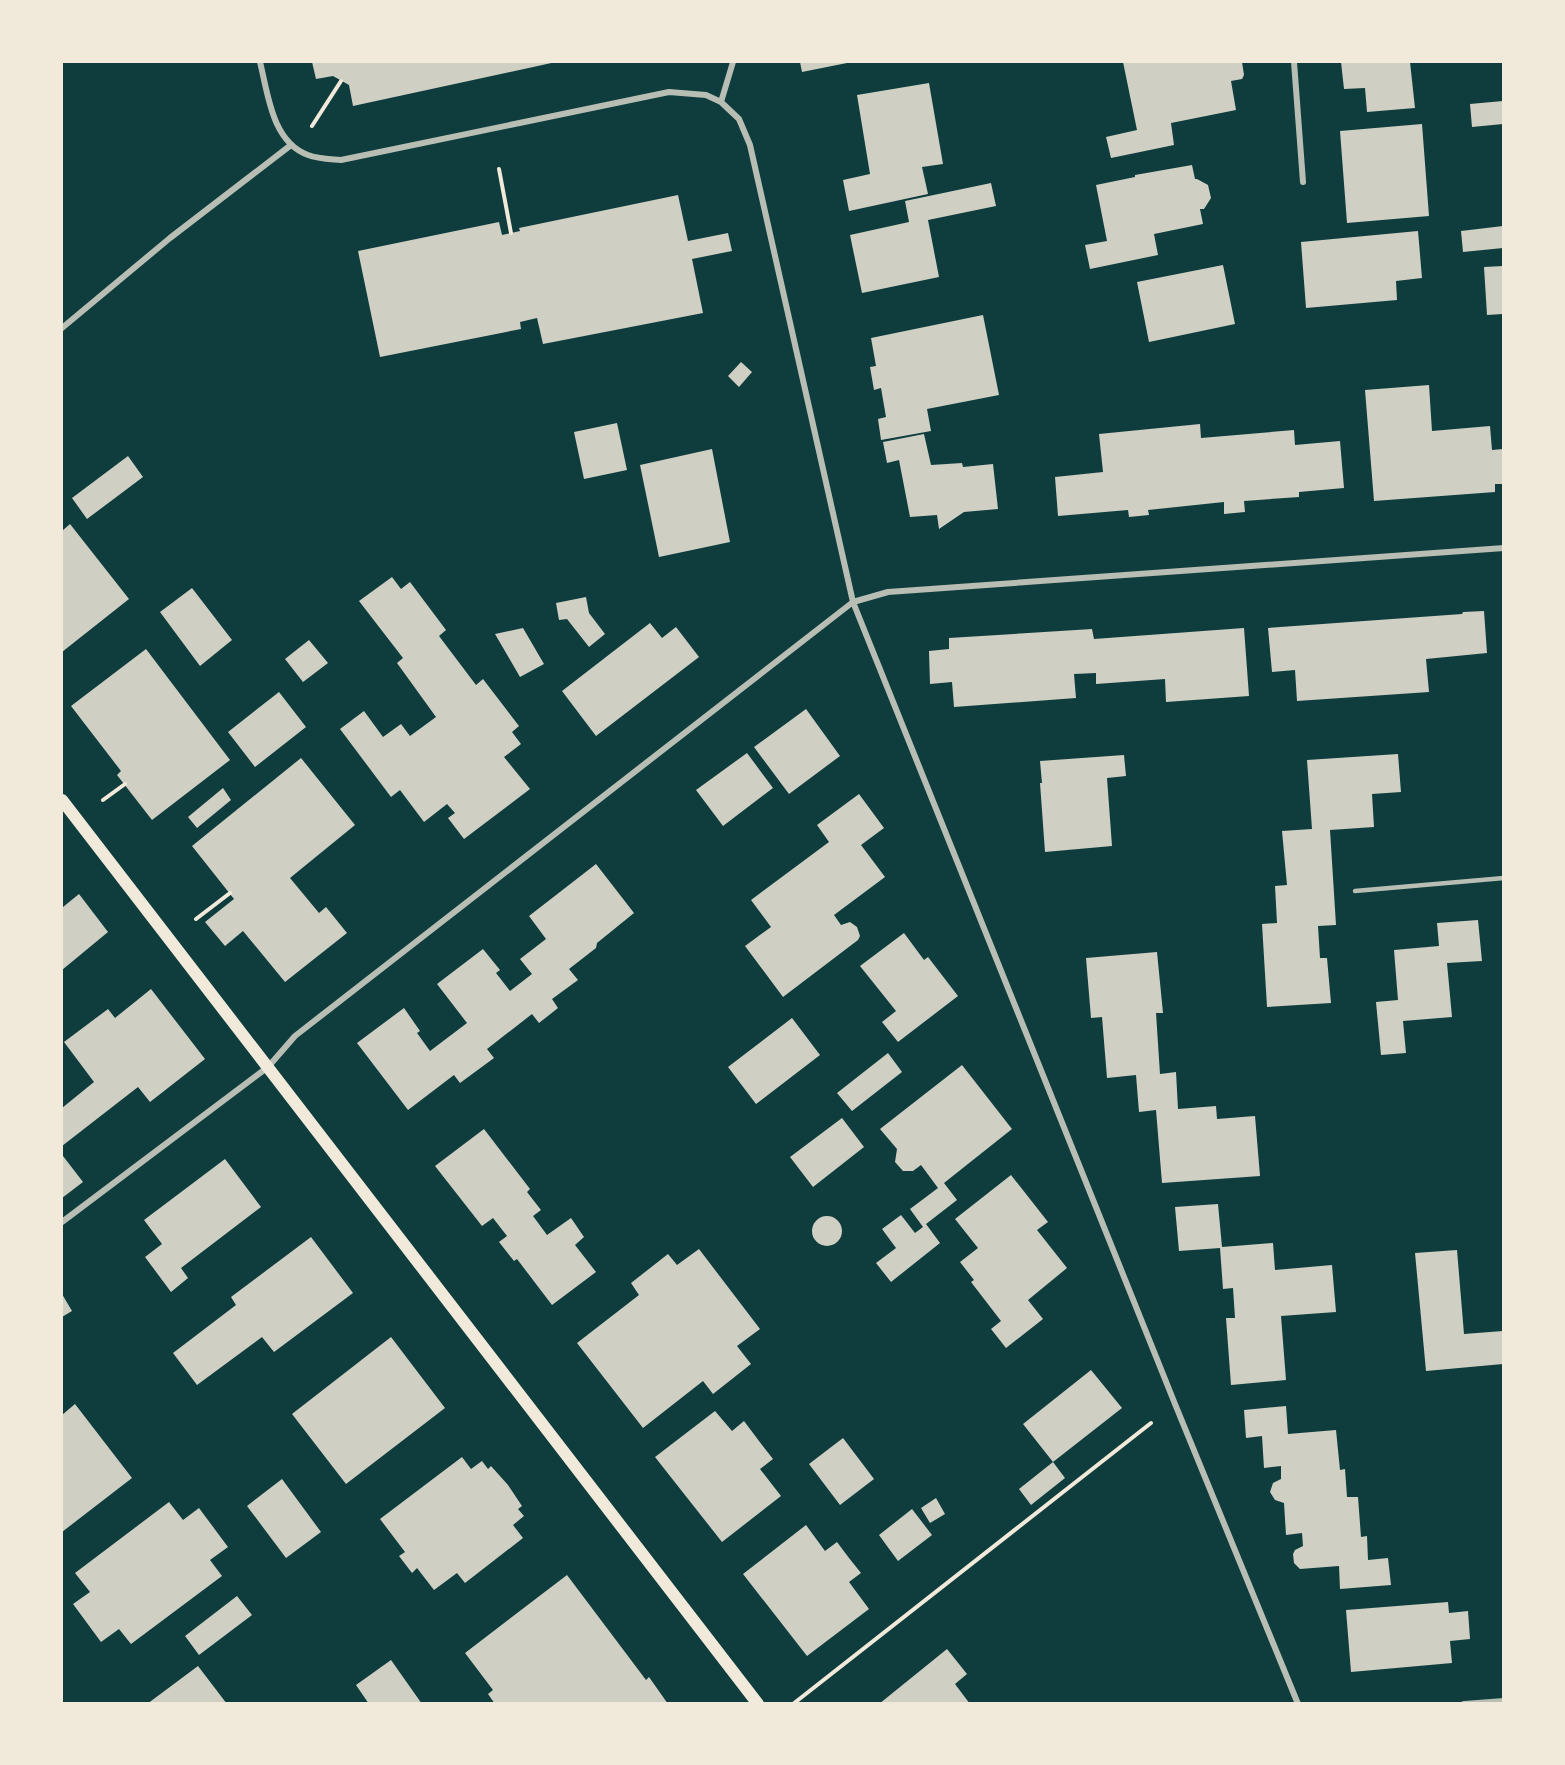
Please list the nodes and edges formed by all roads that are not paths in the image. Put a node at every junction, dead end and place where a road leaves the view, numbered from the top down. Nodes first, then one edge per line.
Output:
1 (260, 62) edge
2 (733, 62) edge
3 (1294, 62) edge
4 (721, 102) junction
5 (294, 147) junction
6 (1303, 182) dead end
7 (62, 328) edge
8 (1503, 548) edge
9 (853, 602) junction
10 (62, 800) edge
11 (1503, 878) edge
12 (1355, 891) dead end
13 (268, 1067) junction
14 (62, 1222) edge
15 (1503, 1701) edge
16 (758, 1704) edge
17 (1298, 1704) edge
18 (1464, 1704) edge

1 - 5 street
2 - 4 street
3 - 6 street
4 - 5 street
4 - 9 street
5 - 7 street
8 - 9 street
9 - 13 street
9 - 17 street
10 - 13 main road
11 - 12 lane
13 - 14 street
13 - 16 main road
15 - 18 street

